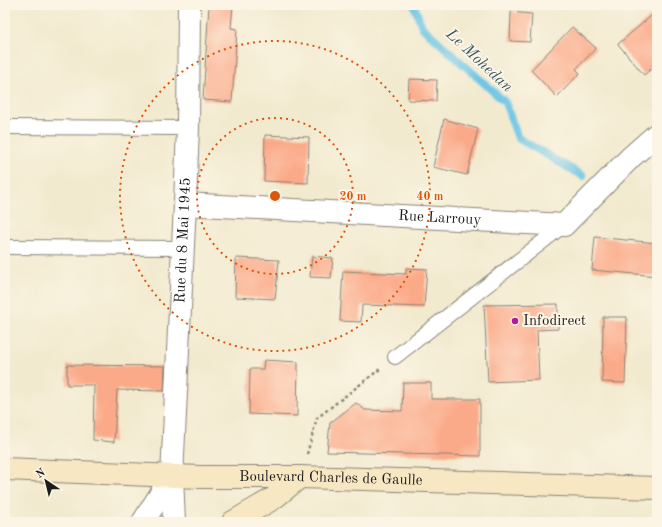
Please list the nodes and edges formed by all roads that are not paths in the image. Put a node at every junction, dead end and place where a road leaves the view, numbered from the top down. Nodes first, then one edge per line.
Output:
1 (189, 5) edge
2 (5, 128) edge
3 (188, 128) junction
4 (657, 134) edge
5 (185, 204) junction
6 (564, 225) junction
7 (5, 247) edge
8 (182, 248) junction
9 (395, 357) road end
10 (5, 469) edge
11 (172, 476) junction
12 (300, 477) junction
13 (657, 488) edge
14 (143, 522) edge
15 (174, 522) edge
16 (233, 522) edge

1 - 3 street, Rue du 8 Mai 1945
2 - 3 lane
3 - 5 street, Rue du 8 Mai 1945
4 - 6 street
5 - 6 street, Rue Larrouy
5 - 8 street, Rue du 8 Mai 1945
6 - 9 lane
7 - 8 lane
8 - 11 street, Rue du 8 Mai 1945
10 - 11 main road, Boulevard Charles de Gaulle
11 - 12 main road, Boulevard Charles de Gaulle
11 - 14 street
11 - 15 street, Rue du 8 Mai 1945
12 - 13 main road, Boulevard Charles de Gaulle
12 - 16 main road

